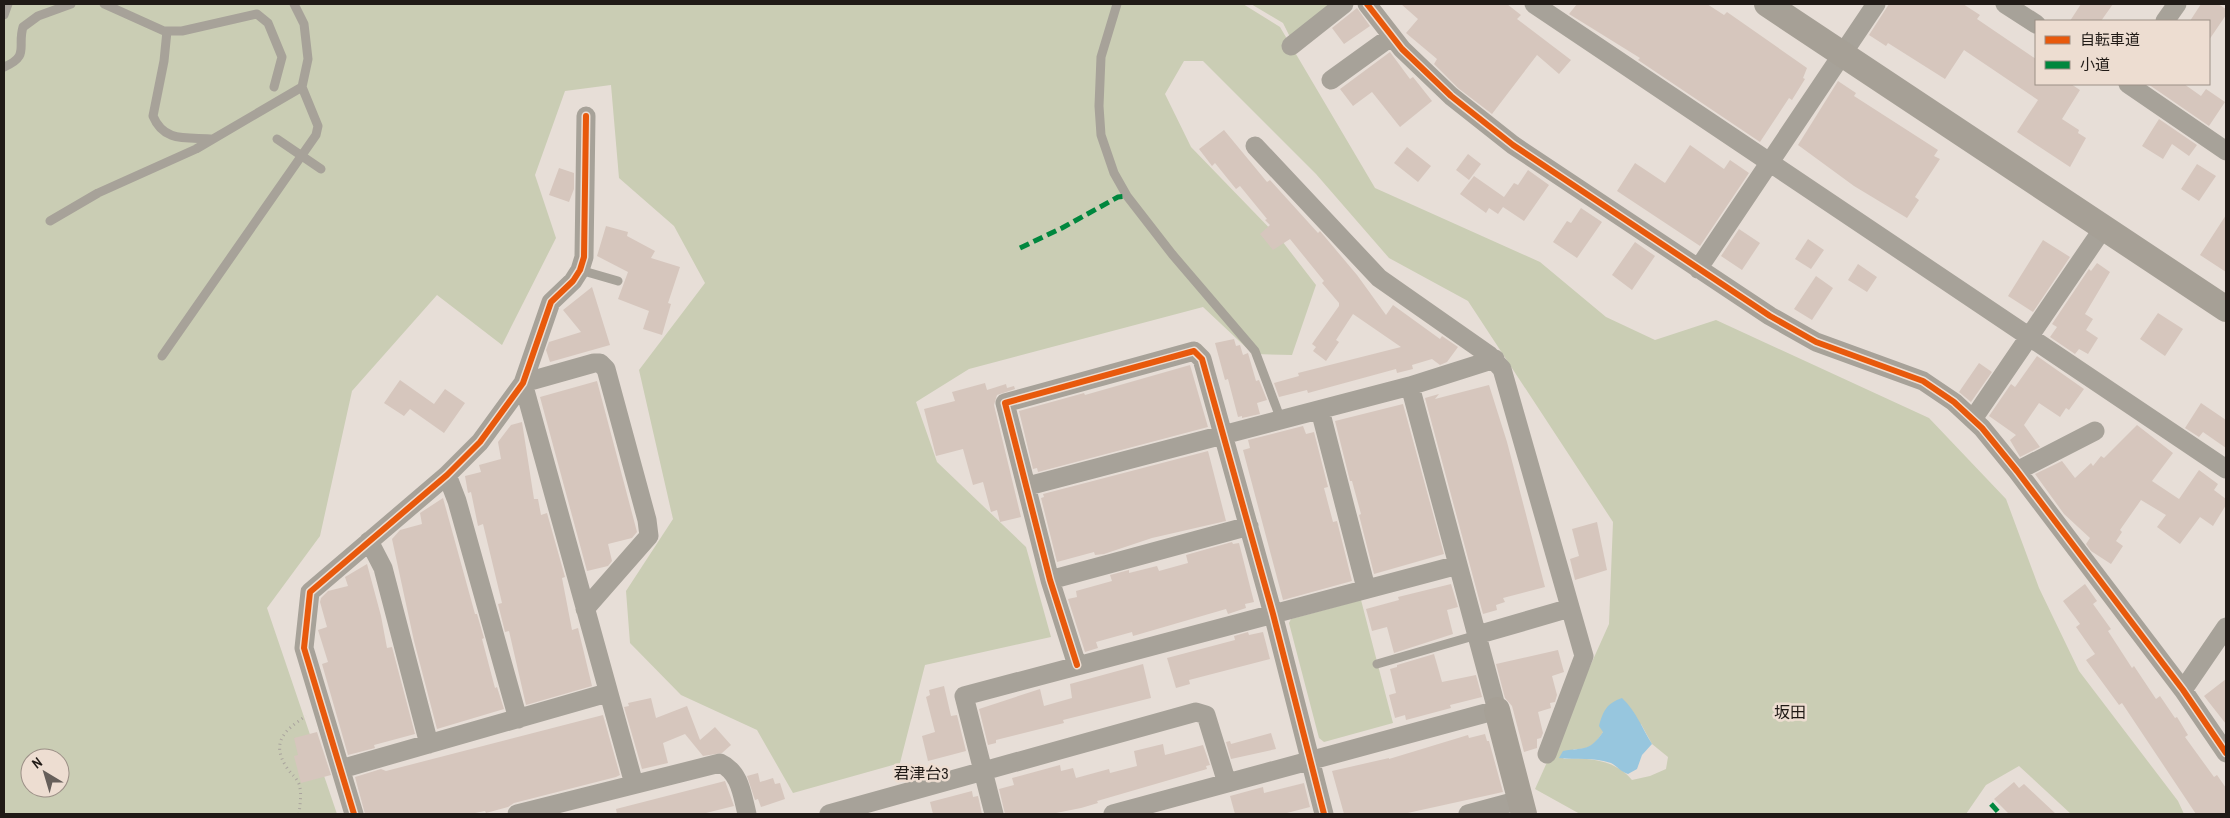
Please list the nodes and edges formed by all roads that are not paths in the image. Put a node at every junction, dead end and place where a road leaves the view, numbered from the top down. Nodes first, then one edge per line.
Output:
1 (8, 4) edge
2 (71, 4) edge
3 (104, 4) edge
4 (294, 4) edge
5 (1117, 4) edge
6 (1344, 4) edge
7 (1366, 4) edge
8 (1534, 4) edge
9 (1767, 4) edge
10 (1876, 4) edge
11 (2177, 4) edge
12 (4, 15) edge
13 (2166, 20) edge
14 (167, 31) junction
15 (1392, 36) junction
16 (1291, 46) dead end
17 (1843, 55) junction
18 (4, 68) edge
19 (1331, 80) dead end
20 (2129, 85) edge
21 (274, 87) dead end
22 (302, 87) junction
23 (586, 116) dead end
24 (277, 139) dead end
25 (213, 140) junction
26 (1255, 146) dead end
27 (2226, 150) edge
28 (302, 156) junction
29 (1768, 163) junction
30 (321, 169) dead end
31 (50, 221) dead end
32 (2104, 227) junction
33 (1698, 269) junction
34 (580, 270) junction
35 (618, 281) dead end
36 (2226, 309) edge
37 (2029, 337) junction
38 (162, 356) dead end
39 (1495, 359) junction
40 (523, 383) junction
41 (1410, 386) junction
42 (1320, 410) junction
43 (1973, 419) junction
44 (1281, 420) junction
45 (2095, 432) dead end
46 (1223, 435) junction
47 (2226, 469) edge
48 (2017, 471) junction
49 (447, 475) junction
50 (1028, 486) junction
51 (1248, 526) junction
52 (369, 541) junction
53 (1458, 565) junction
54 (1050, 580) junction
55 (1366, 588) junction
56 (1570, 608) junction
57 (585, 609) junction
58 (1273, 614) junction
59 (2226, 627) edge
60 (1477, 635) junction
61 (1377, 664) dead end
62 (1077, 665) junction
63 (2183, 690) junction
64 (607, 694) junction
65 (1497, 710) junction
66 (518, 719) junction
67 (429, 744) junction
68 (2226, 753) edge
69 (1547, 754) dead end
70 (1309, 761) junction
71 (341, 769) junction
72 (983, 772) junction
73 (1227, 783) junction
74 (634, 784) junction
75 (1522, 807) edge
76 (354, 814) edge
77 (517, 814) edge
78 (747, 814) edge
79 (829, 814) edge
80 (994, 814) edge
81 (1113, 814) edge
82 (1324, 814) edge
83 (1468, 814) edge

1 - 12 lane
2 - 18 lane
3 - 14 lane
4 - 22 lane
5 - 44 lane
6 - 16 street
7 - 15 street
8 - 29 street
9 - 17 street
10 - 17 street
11 - 13 street
14 - 21 lane
14 - 25 lane
15 - 19 street
15 - 33 street
17 - 29 street
17 - 32 street
20 - 27 street
22 - 25 lane
22 - 28 lane
23 - 34 street
24 - 28 lane
25 - 31 lane
26 - 39 street
28 - 30 lane
28 - 38 lane
29 - 33 street
29 - 37 street
32 - 36 street
32 - 37 street
33 - 43 street
34 - 35 lane
34 - 40 street
37 - 43 street
37 - 47 street
39 - 41 street
39 - 56 street
40 - 49 street
40 - 57 street
40 - 57 street
41 - 42 street
41 - 53 street
42 - 44 street
42 - 55 street
43 - 48 street
44 - 46 street
45 - 48 street
46 - 50 street
46 - 50 street
46 - 51 street
48 - 63 street
49 - 52 street
49 - 66 street
50 - 54 street
51 - 54 street
51 - 58 street
52 - 67 street
52 - 71 street
53 - 55 street
53 - 60 street
54 - 62 street
55 - 58 street
56 - 60 street
56 - 69 street
57 - 64 street
58 - 62 street
58 - 70 street
59 - 63 street
60 - 61 lane
60 - 65 street
62 - 72 street
63 - 68 street
64 - 66 street
64 - 74 street
65 - 70 street
65 - 75 street
66 - 67 street
67 - 71 street
70 - 73 street
70 - 82 street
71 - 76 street
72 - 73 street
72 - 79 street
72 - 80 street
73 - 81 street
74 - 77 street
74 - 78 street
75 - 83 street

